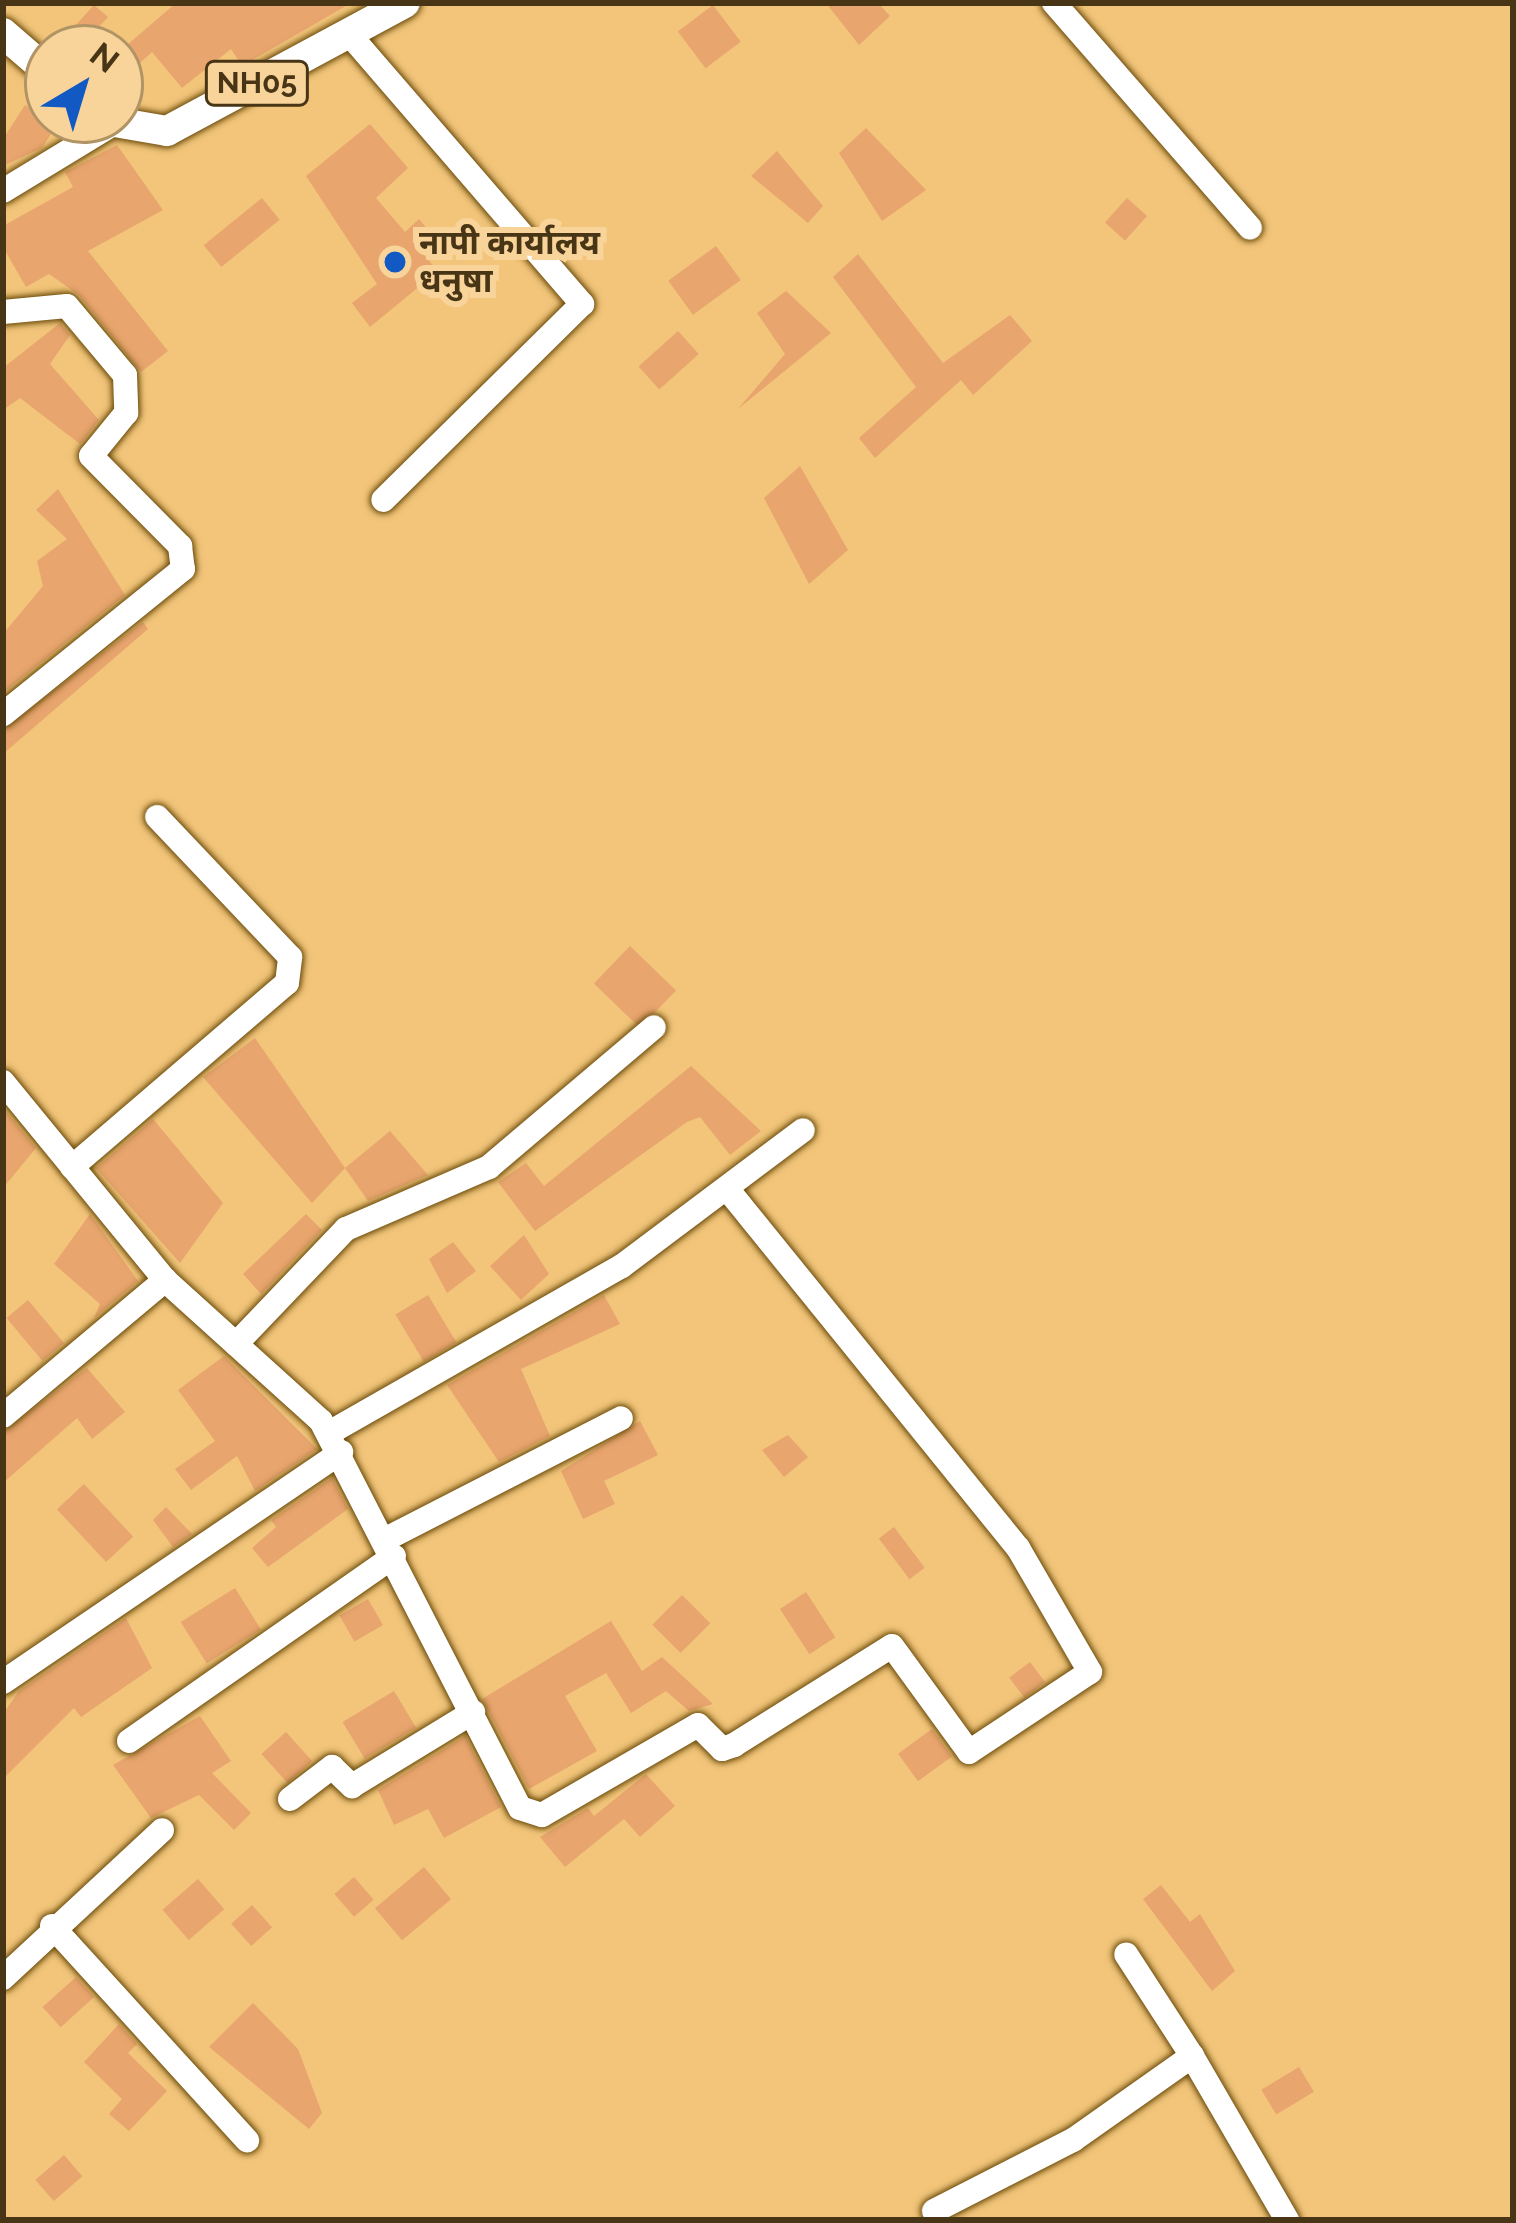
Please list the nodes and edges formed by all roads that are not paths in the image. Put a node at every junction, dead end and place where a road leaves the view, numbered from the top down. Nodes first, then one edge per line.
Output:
1 (405, 3) edge
2 (1054, 3) edge
3 (349, 34) junction
4 (144, 128) edge
5 (74, 144) edge
6 (3, 191) edge
7 (1250, 228) dead end
8 (3, 312) edge
9 (383, 500) dead end
10 (3, 714) edge
11 (158, 818) dead end
12 (653, 1027) dead end
13 (3, 1082) edge
14 (803, 1130) dead end
15 (72, 1167) junction
16 (728, 1190) junction
17 (165, 1280) junction
18 (236, 1344) junction
19 (3, 1416) edge
20 (622, 1418) dead end
21 (335, 1442) junction
22 (390, 1547) junction
23 (3, 1682) edge
24 (473, 1712) junction
25 (129, 1742) dead end
26 (290, 1799) dead end
27 (162, 1830) dead end
28 (52, 1926) junction
29 (1126, 1954) dead end
30 (3, 1978) edge
31 (1192, 2056) junction
32 (247, 2140) dead end
33 (934, 2211) dead end
34 (1287, 2220) edge

1 - 3 main road, NH05
2 - 7 street
3 - 4 main road, NH05
3 - 9 street
5 - 6 street
8 - 10 street
11 - 15 street
12 - 18 street
13 - 15 street
14 - 16 street
15 - 17 street
16 - 21 street
16 - 24 street
17 - 18 street
17 - 19 street
18 - 21 street
20 - 22 street
21 - 22 street
21 - 23 street
22 - 24 street
22 - 25 street
24 - 26 street
27 - 28 street
28 - 30 street
28 - 32 street
29 - 31 street
31 - 33 street
31 - 34 street

